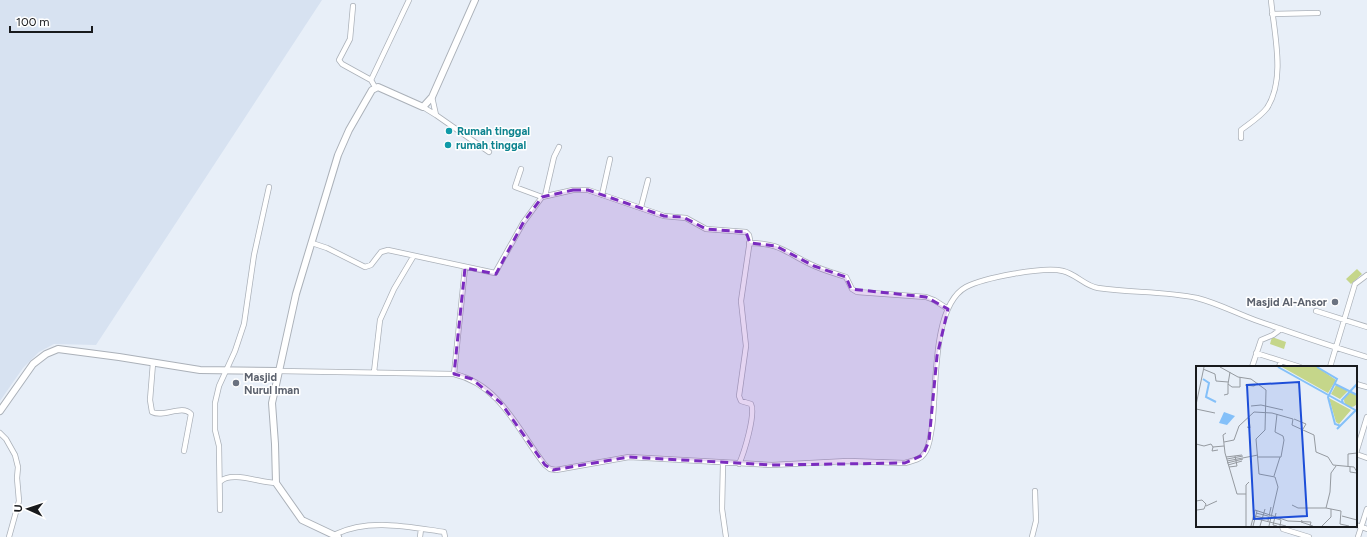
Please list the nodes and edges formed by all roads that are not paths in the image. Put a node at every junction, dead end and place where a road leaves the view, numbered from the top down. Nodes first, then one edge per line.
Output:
1 (409, 0) edge
2 (475, 0) edge
3 (1271, 0) edge
4 (353, 6) dead end
5 (1318, 13) dead end
6 (1272, 14) junction
7 (371, 80) junction
8 (375, 87) junction
9 (432, 97) junction
10 (423, 107) junction
11 (436, 115) junction
12 (1241, 138) dead end
13 (558, 147) dead end
14 (489, 152) dead end
15 (610, 159) dead end
16 (521, 169) dead end
17 (648, 180) dead end
18 (269, 187) dead end
19 (602, 195) junction
20 (543, 196) junction
21 (641, 207) junction
22 (312, 243) junction
23 (749, 243) junction
24 (413, 257) junction
25 (465, 268) junction
26 (1367, 275) edge
27 (948, 309) junction
28 (1316, 311) dead end
29 (1346, 319) junction
30 (1367, 326) edge
31 (1281, 329) junction
32 (1336, 348) junction
33 (1256, 353) junction
34 (1367, 357) edge
35 (1281, 361) junction
36 (153, 363) junction
37 (1252, 366) edge
38 (1279, 366) edge
39 (1297, 366) edge
40 (1330, 366) edge
41 (225, 371) junction
42 (278, 371) junction
43 (374, 372) junction
44 (454, 374) junction
45 (1357, 384) edge
46 (1367, 387) edge
47 (0, 411) edge
48 (1367, 417) edge
49 (0, 434) edge
50 (184, 451) dead end
51 (1357, 451) edge
52 (1357, 454) edge
53 (1367, 458) edge
54 (723, 464) junction
55 (739, 464) junction
56 (221, 481) junction
57 (276, 483) junction
58 (1035, 491) dead end
59 (1367, 509) edge
60 (220, 510) dead end
61 (1358, 526) edge
62 (1283, 527) edge
63 (421, 529) junction
64 (1367, 529) edge
65 (337, 536) edge
66 (9, 537) edge
67 (420, 537) edge
68 (445, 537) edge
69 (726, 537) edge
70 (1032, 537) edge
71 (1309, 537) edge
72 (1358, 537) edge

1 - 7 street
2 - 9 street
3 - 6 street
4 - 7 street
5 - 6 street
6 - 12 street
7 - 8 street
8 - 10 street
8 - 22 street
9 - 10 street
9 - 11 street
10 - 11 street
11 - 14 street
13 - 20 street
15 - 19 street
16 - 20 street
17 - 21 street
18 - 41 street
19 - 20 street
19 - 21 street
20 - 25 street
21 - 23 street
22 - 24 street
22 - 42 street
23 - 27 street
23 - 55 street
24 - 25 street
24 - 43 street
25 - 44 street
26 - 29 street
27 - 31 street
27 - 55 street
28 - 29 street
29 - 30 street
29 - 32 street
31 - 32 street
31 - 33 street
32 - 34 street
32 - 40 street
33 - 35 street
33 - 37 street
35 - 38 street
35 - 39 street
36 - 41 street
36 - 47 street
36 - 50 street
41 - 42 street
41 - 56 street
42 - 43 street
42 - 57 street
43 - 44 street
44 - 54 street
45 - 46 street
48 - 51 street
49 - 66 street
52 - 53 street
54 - 55 street
54 - 69 street
56 - 57 street
56 - 60 street
57 - 65 street
58 - 70 street
59 - 61 street
61 - 64 street
61 - 72 street
62 - 71 street
63 - 65 street
63 - 67 street
63 - 68 street

